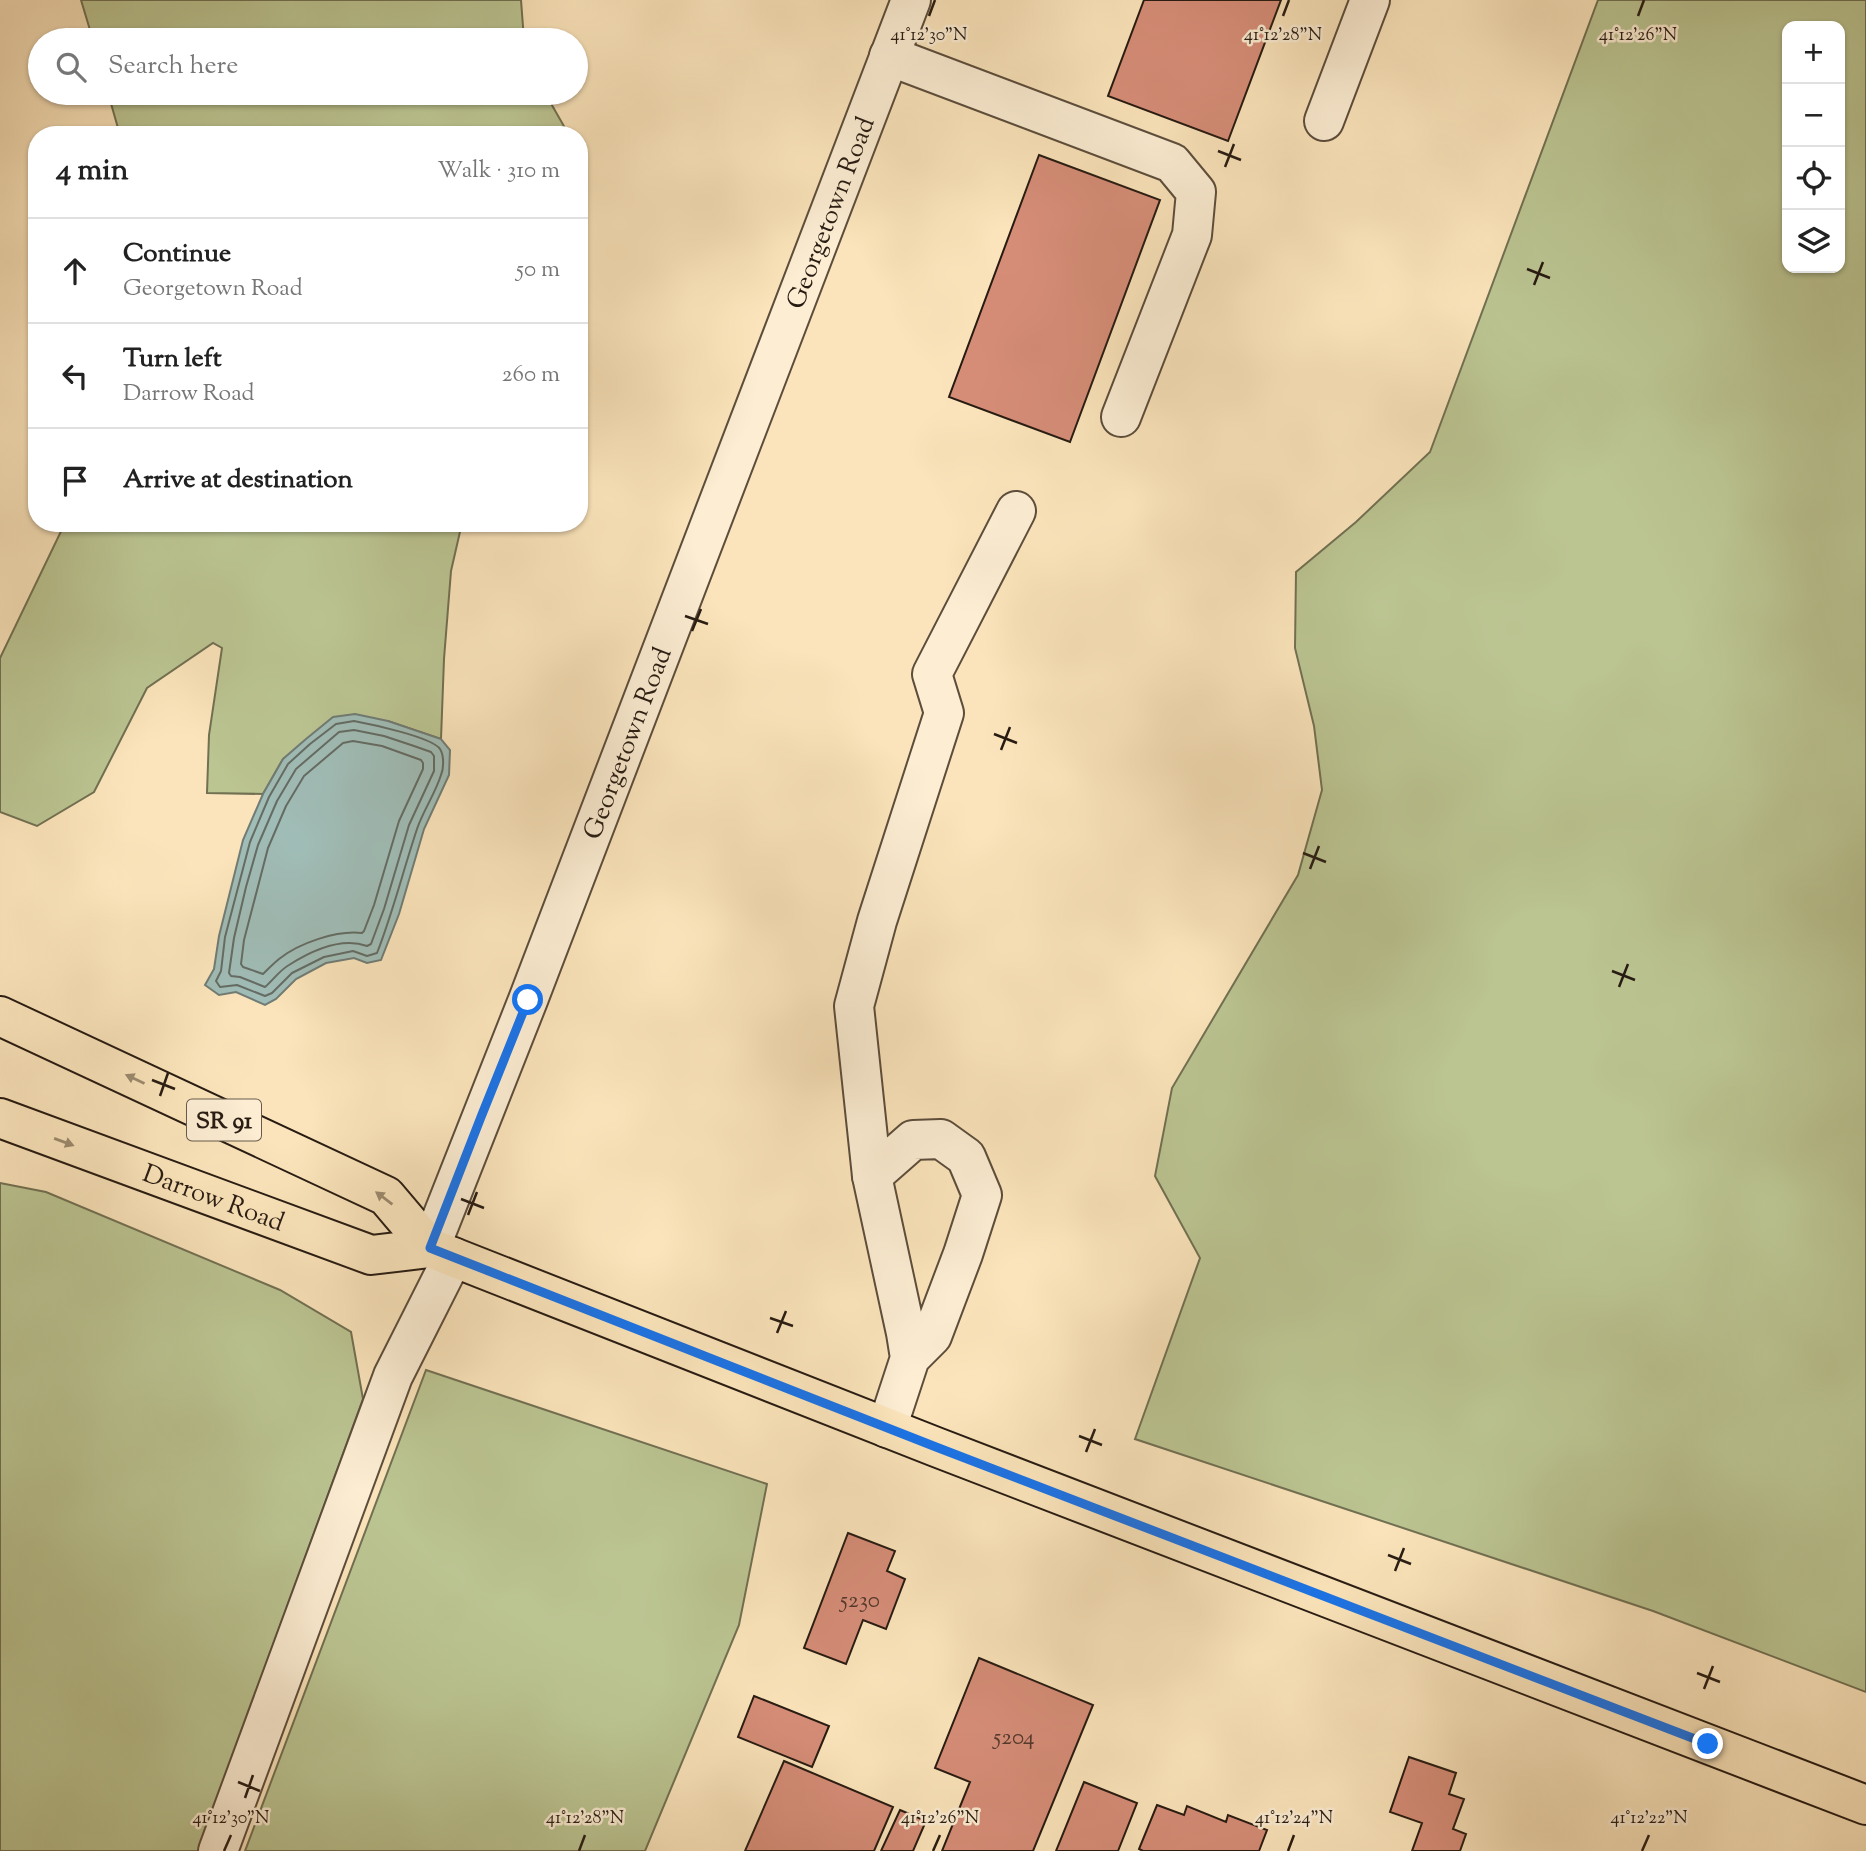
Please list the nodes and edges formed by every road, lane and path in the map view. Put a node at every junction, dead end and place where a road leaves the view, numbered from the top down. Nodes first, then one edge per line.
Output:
1 (911, 0) edge
2 (1370, 0) edge
3 (889, 56) junction
4 (1324, 121) dead end
5 (1121, 417) dead end
6 (1016, 511) dead end
7 (0, 1016) edge
8 (0, 1118) edge
9 (872, 1176) junction
10 (442, 1252) junction
11 (909, 1358) junction
12 (887, 1427) junction
13 (1866, 1805) edge
14 (218, 1851) edge

1 - 3 street, Georgetown Road
2 - 4 street
3 - 5 street
3 - 10 street, Georgetown Road
6 - 9 street
10 -> 7 main road, Darrow Road / SR 91
8 -> 10 main road, Darrow Road / SR 91
9 - 11 street
9 - 11 street
10 - 12 main road, Darrow Road / SR 91
10 - 14 street, Georgetown Road
11 - 12 street
12 - 13 main road, Darrow Road / SR 91

